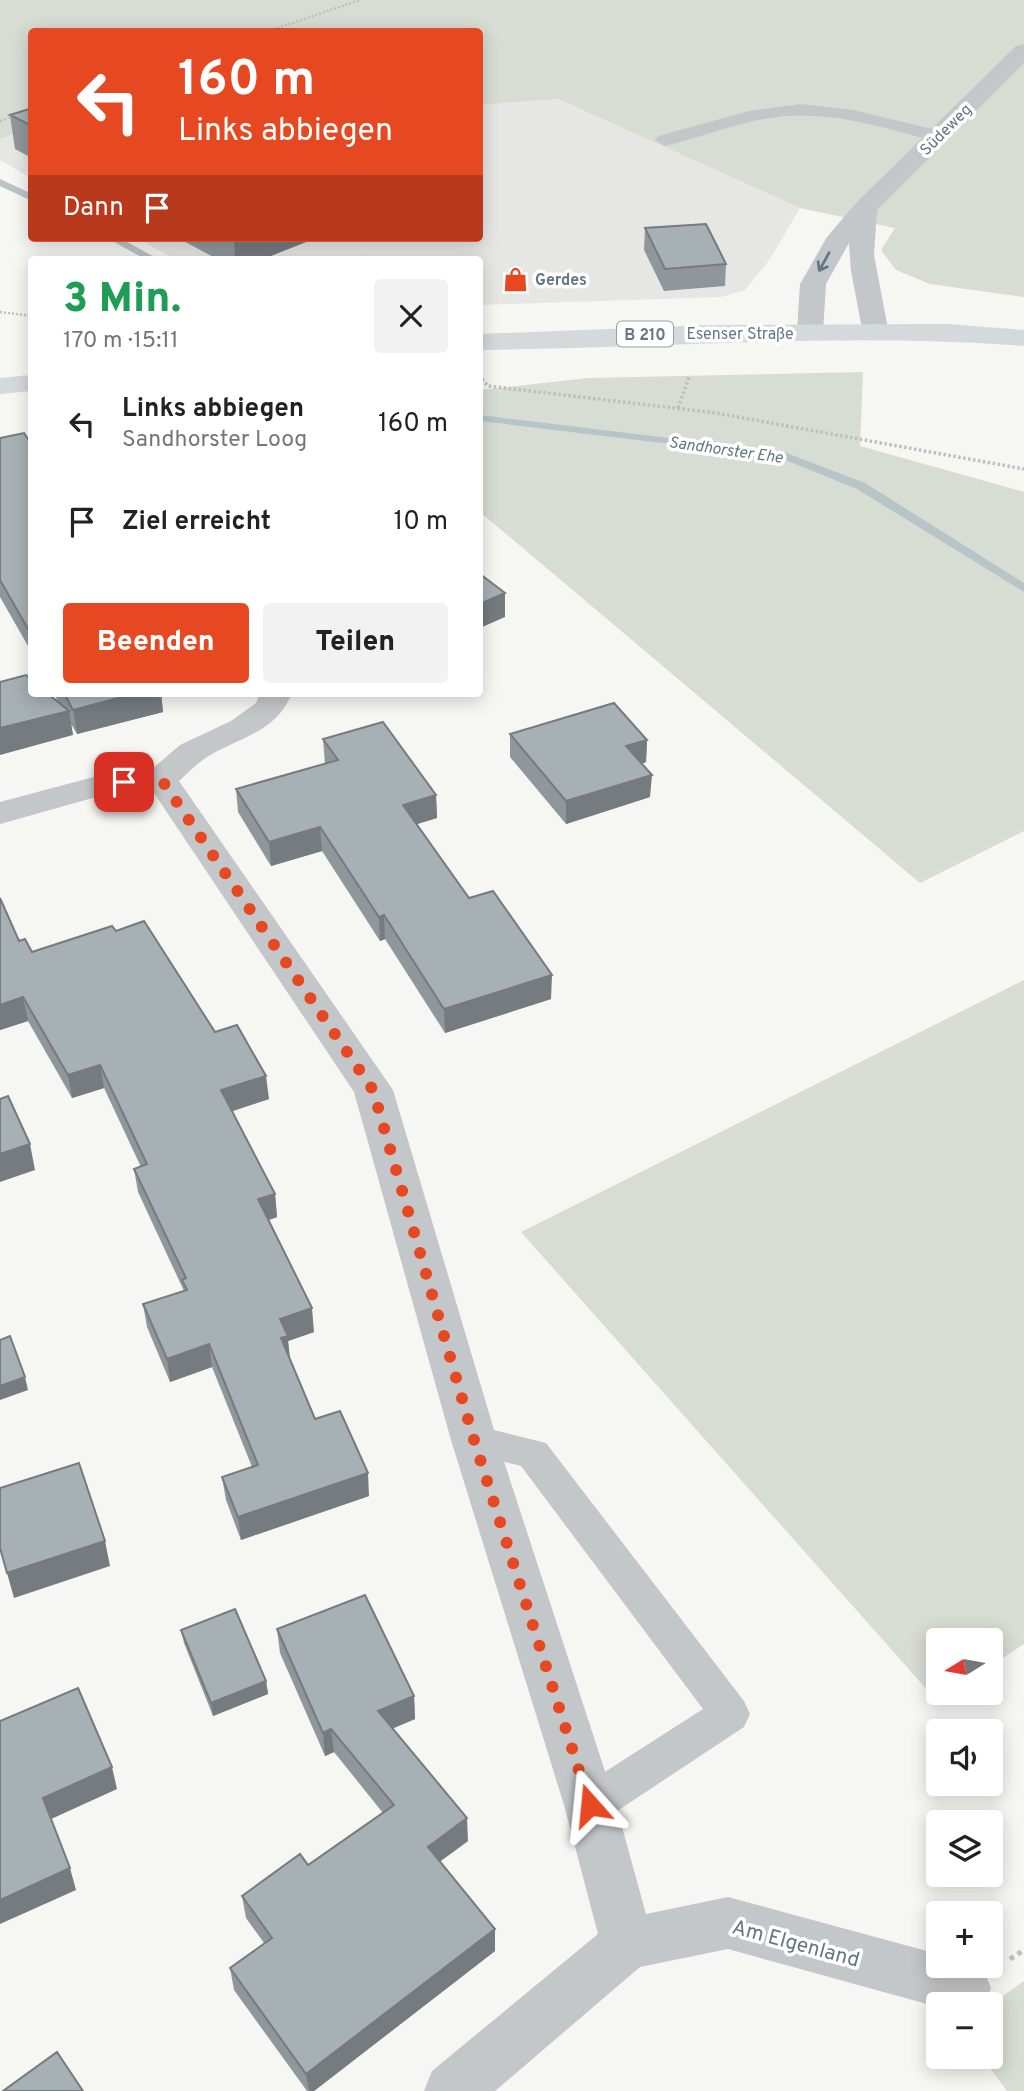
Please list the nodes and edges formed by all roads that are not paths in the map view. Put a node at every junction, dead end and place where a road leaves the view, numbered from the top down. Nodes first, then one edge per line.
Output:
1 (1024, 51) edge
2 (938, 135) junction
3 (665, 139) dead end
4 (865, 208) junction
5 (810, 332) junction
6 (876, 334) junction
7 (1024, 338) edge
8 (483, 342) edge
9 (1024, 355) edge
10 (28, 383) edge
11 (0, 386) edge
12 (274, 697) edge
13 (161, 779) junction
14 (0, 813) edge
15 (474, 1440) junction
16 (590, 1805) junction
17 (627, 1944) junction
18 (964, 1988) dead end
19 (452, 2091) edge

1 - 2 street, Südeweg
2 - 3 lane
2 - 4 street, Südeweg
4 -> 5 street, Südeweg
4 - 6 street
5 - 6 main road, Esenser Straße / B 210
5 - 8 main road, Esenser Straße / B 210
6 - 7 main road, Esenser Straße / B 210
6 - 9 main road, Esenser Straße / B 210
10 - 11 main road
12 - 13 street
13 - 14 street
13 - 15 street
15 - 16 street
15 - 16 lane
16 - 17 street
17 - 18 street, Am Elgenland
17 - 19 street, Am Elgenland

